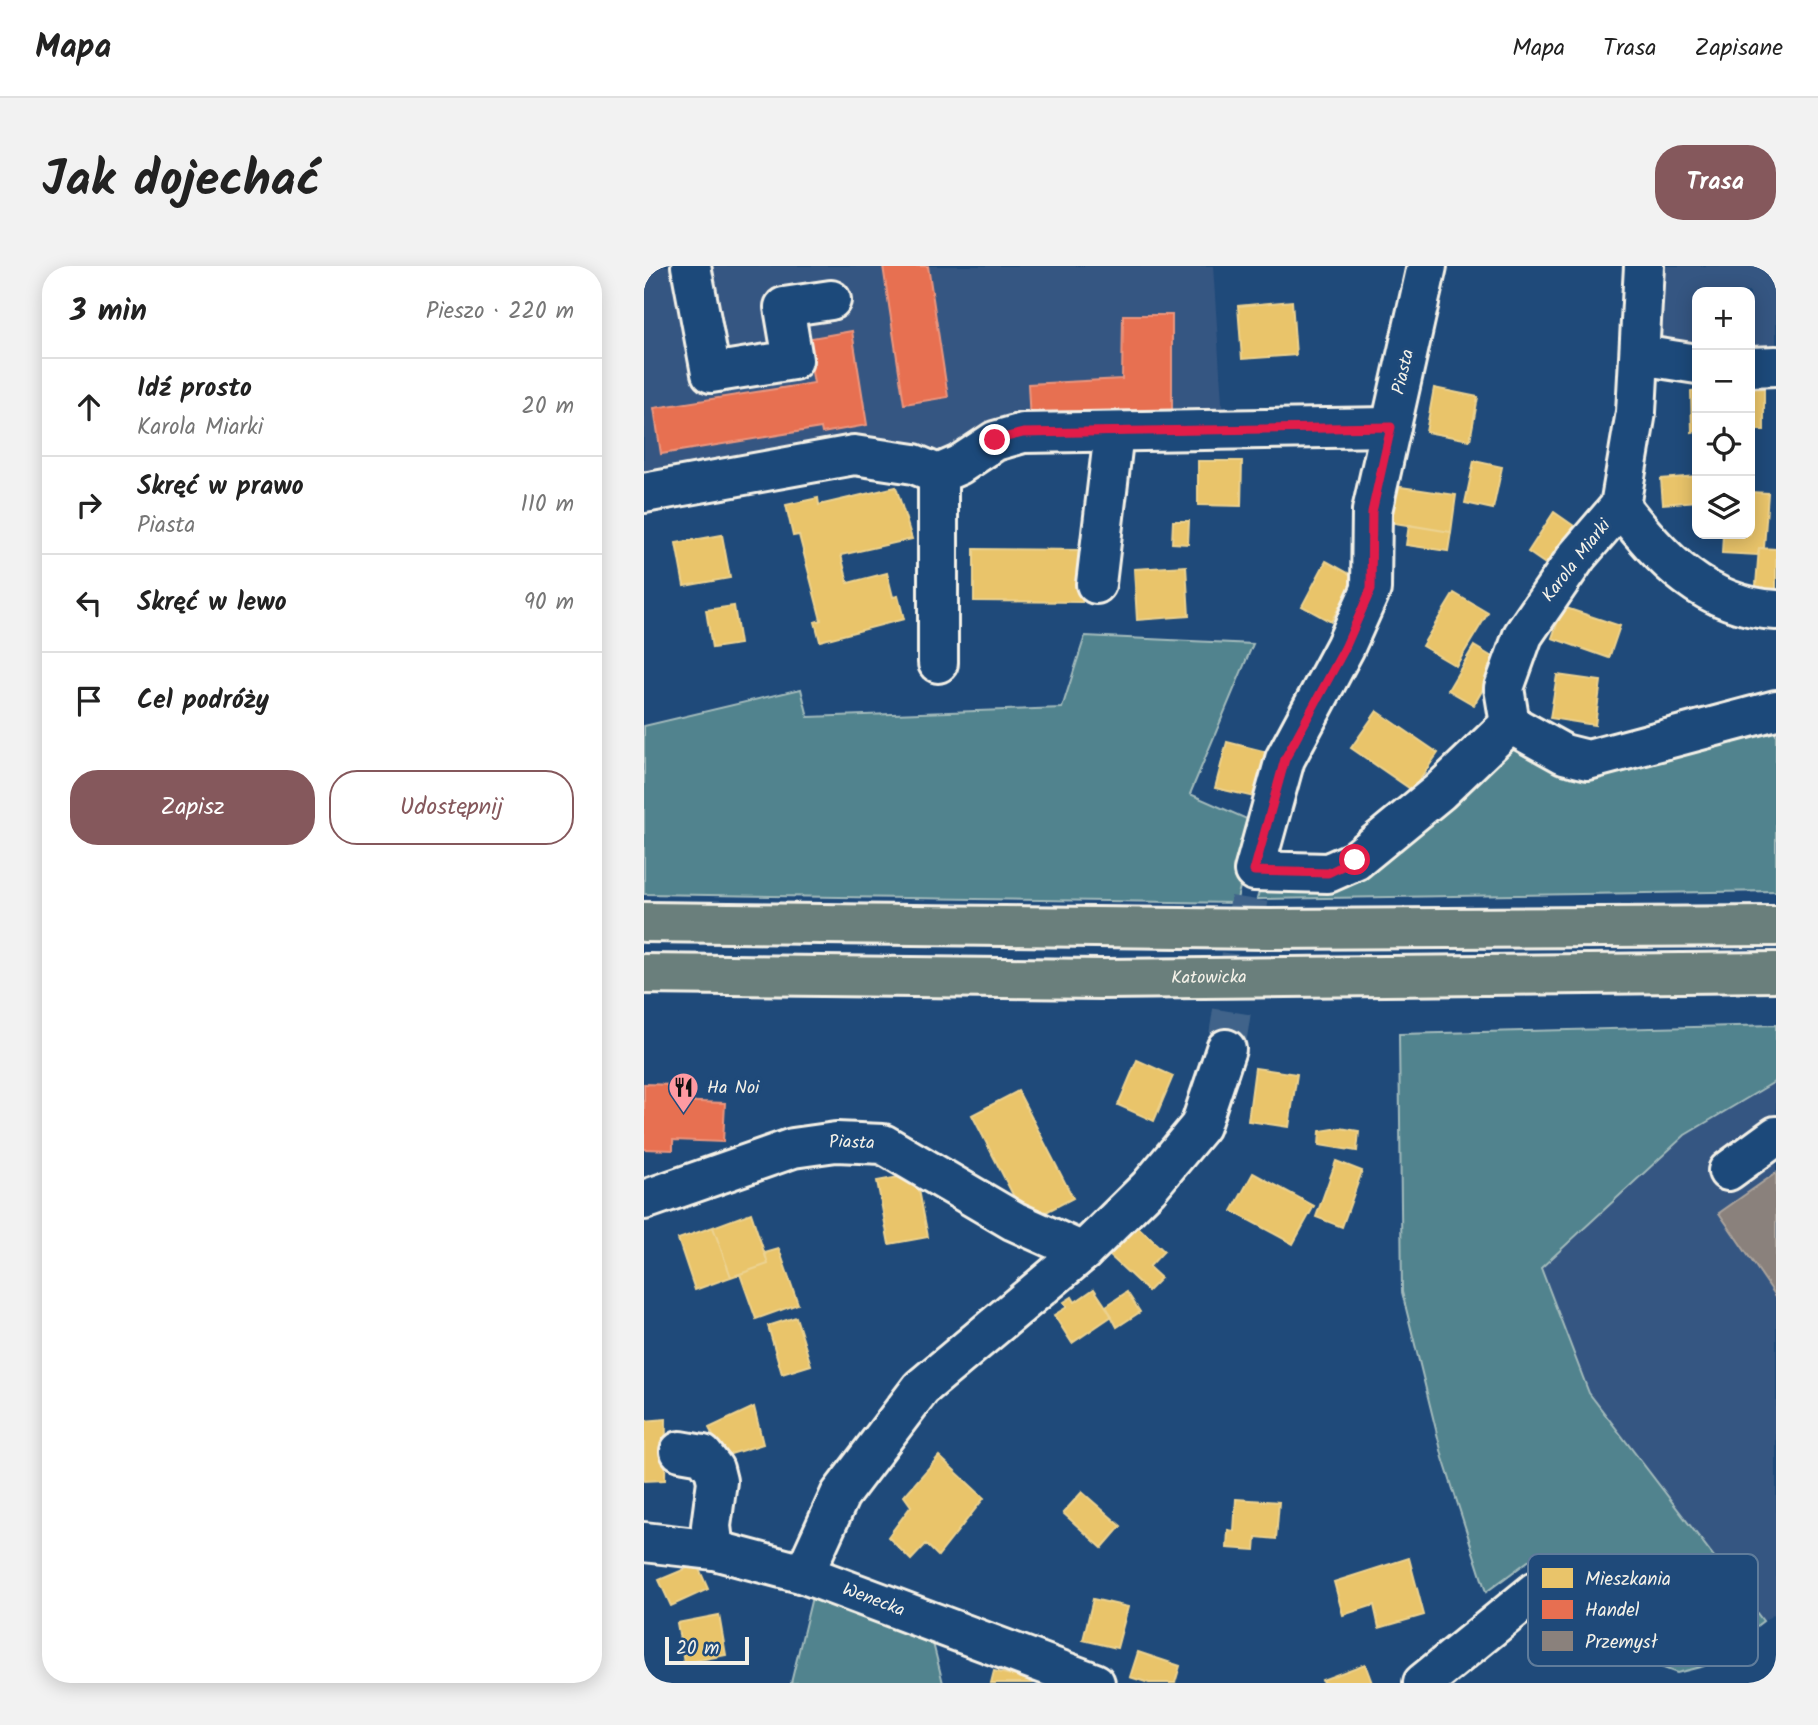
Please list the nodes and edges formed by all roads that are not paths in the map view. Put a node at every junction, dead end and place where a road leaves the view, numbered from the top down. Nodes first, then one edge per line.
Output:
1 (691, 266) edge
2 (1427, 266) edge
3 (1644, 266) edge
4 (831, 300) dead end
5 (1640, 355) junction
6 (1692, 363) edge
7 (1776, 366) edge
8 (1755, 367) edge
9 (1391, 427) junction
10 (1114, 432) junction
11 (938, 474) junction
12 (644, 493) edge
13 (1620, 506) junction
14 (1096, 584) dead end
15 (1776, 610) edge
16 (938, 663) dead end
17 (1776, 710) edge
18 (1510, 724) junction
19 (644, 922) edge
20 (1776, 926) edge
21 (1776, 972) edge
22 (644, 974) edge
23 (1226, 1049) tunnel mouth
24 (1776, 1136) edge
25 (1728, 1171) dead end
26 (644, 1200) edge
27 (1083, 1252) junction
28 (680, 1451) dead end
29 (644, 1542) edge
30 (714, 1550) junction
31 (804, 1574) junction
32 (1528, 1598) edge
33 (1095, 1683) edge
34 (1423, 1683) edge

1 - 4 street
2 - 9 street, Piasta
3 - 5 street, Karola Miarki
5 - 6 street
5 - 13 street, Karola Miarki
7 - 8 street
9 - 10 street
9 - 18 street, Piasta
10 - 11 street
10 - 14 street
11 - 12 street
11 - 16 street
13 - 15 street
13 - 18 street, Karola Miarki
17 - 18 street
19 - 20 main road
21 - 22 main road, Katowicka
23 - 27 street
24 - 25 street
26 - 27 street, Piasta
27 - 31 street
28 - 30 street
29 - 30 street, Wenecka
30 - 31 street, Wenecka
31 - 33 street, Wenecka
32 - 34 street

